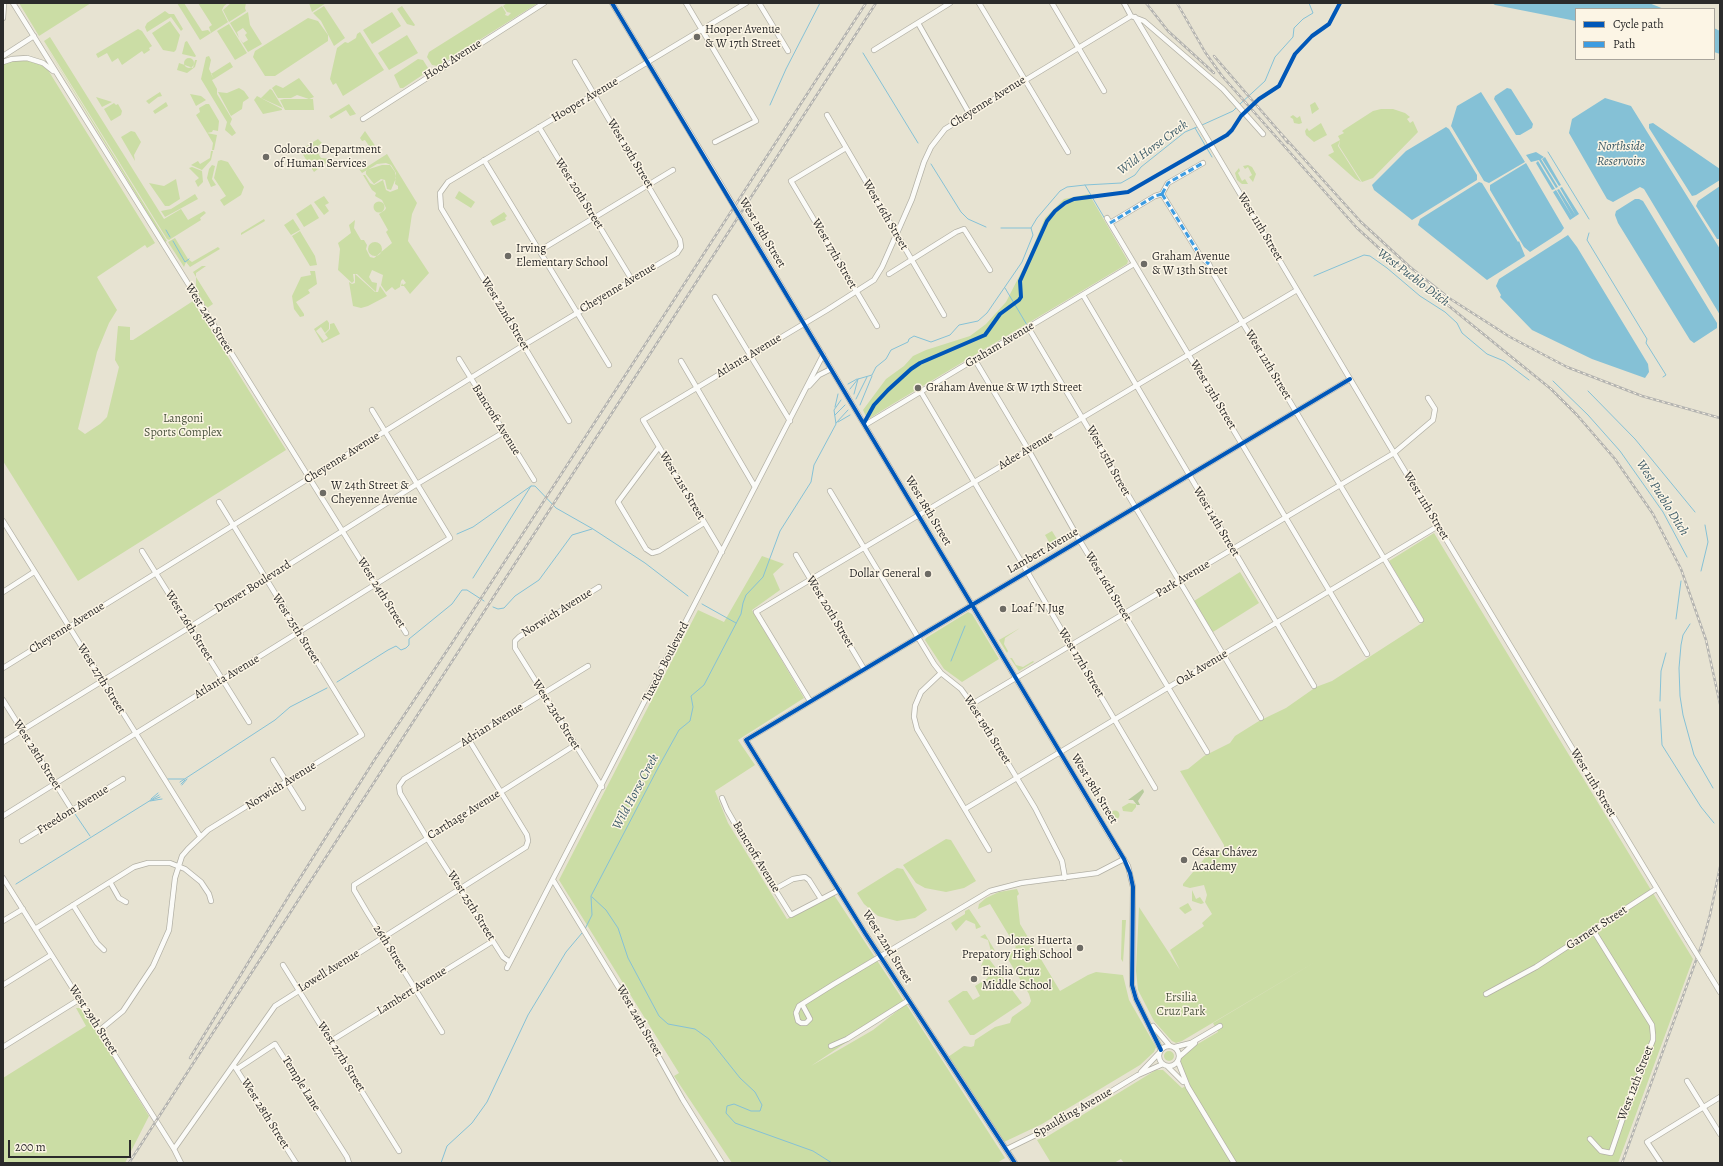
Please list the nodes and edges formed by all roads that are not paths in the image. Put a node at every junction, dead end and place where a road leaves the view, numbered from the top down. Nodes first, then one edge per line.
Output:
1 (4, 3) edge
2 (14, 3) edge
3 (544, 3) edge
4 (612, 3) edge
5 (686, 3) edge
6 (746, 3) edge
7 (759, 3) edge
8 (950, 3) edge
9 (979, 3) edge
10 (1052, 3) edge
11 (1124, 3) edge
12 (1133, 17) junction
13 (3, 18) edge
14 (918, 23) junction
15 (701, 30) junction
16 (34, 36) junction
17 (1078, 47) junction
18 (874, 50) dead end
19 (788, 51) dead end
20 (3, 56) edge
21 (3, 62) edge
22 (575, 62) dead end
23 (648, 62) junction
24 (56, 73) junction
25 (1024, 80) junction
26 (1104, 91) dead end
27 (594, 94) junction
28 (970, 113) junction
29 (827, 115) dead end
30 (363, 119) dead end
31 (539, 127) junction
32 (1262, 134) dead end
33 (715, 142) dead end
34 (846, 148) junction
35 (1068, 152) dead end
36 (484, 160) junction
37 (1203, 163) dead end
38 (673, 170) dead end
39 (648, 185) junction
40 (1162, 194) junction
41 (441, 208) joint
42 (594, 218) junction
43 (1107, 218) dead end
44 (1110, 223) junction
45 (896, 234) junction
46 (681, 247) joint
47 (540, 251) junction
48 (912, 260) junction
49 (1134, 264) junction
50 (990, 270) dead end
51 (889, 274) dead end
52 (632, 280) junction
53 (1297, 290) junction
54 (856, 291) junction
55 (1083, 295) junction
56 (714, 297) dead end
57 (577, 313) junction
58 (944, 315) dead end
59 (804, 323) junction
60 (1243, 323) junction
61 (877, 326) dead end
62 (1028, 327) junction
63 (524, 345) junction
64 (1188, 354) junction
65 (823, 355) junction
66 (751, 356) junction
67 (459, 359) dead end
68 (974, 360) junction
69 (681, 361) dead end
70 (609, 365) dead end
71 (831, 368) junction
72 (471, 378) junction
73 (1350, 379) junction
74 (1137, 385) junction
75 (697, 388) junction
76 (806, 389) junction
77 (921, 392) junction
78 (1428, 398) dead end
79 (372, 410) dead end
80 (1296, 411) junction
81 (1083, 417) junction
82 (643, 420) joint
83 (569, 421) dead end
84 (790, 421) junction
85 (865, 425) junction
86 (385, 432) junction
87 (504, 432) junction
88 (1242, 443) junction
89 (659, 447) junction
90 (1028, 449) junction
91 (1394, 453) junction
92 (1188, 475) junction
93 (310, 478) junction
94 (534, 480) dead end
95 (975, 483) junction
96 (417, 484) junction
97 (1340, 485) junction
98 (755, 487) junction
99 (830, 490) dead end
100 (219, 502) dead end
101 (1134, 508) junction
102 (918, 515) junction
103 (1286, 518) junction
104 (3, 521) edge
105 (704, 523) junction
106 (233, 525) junction
107 (1438, 526) junction
108 (342, 531) junction
109 (1080, 541) junction
110 (864, 546) junction
111 (1233, 549) junction
112 (142, 551) dead end
113 (722, 552) junction
114 (796, 555) dead end
115 (1384, 558) junction
116 (34, 572) junction
117 (1026, 572) junction
118 (156, 573) junction
119 (265, 579) junction
120 (810, 579) junction
121 (1178, 582) junction
122 (375, 584) junction
123 (599, 587) dead end
124 (1330, 591) junction
125 (3, 592) edge
126 (972, 604) junction
127 (1124, 613) junction
128 (1421, 620) dead end
129 (1276, 623) junction
130 (68, 627) junction
131 (190, 627) junction
132 (298, 632) junction
133 (406, 633) dead end
134 (917, 637) junction
135 (515, 641) joint
136 (1071, 646) junction
137 (1367, 654) dead end
138 (1223, 655) junction
139 (588, 666) dead end
140 (3, 668) edge
141 (864, 669) junction
142 (941, 673) junction
143 (1016, 678) junction
144 (222, 679) junction
145 (102, 680) junction
146 (1314, 686) dead end
147 (1169, 688) junction
148 (543, 693) junction
149 (3, 700) edge
150 (810, 701) junction
151 (972, 704) junction
152 (1260, 718) dead end
153 (1115, 720) junction
154 (249, 722) dead end
155 (22, 730) junction
156 (135, 733) junction
157 (362, 735) joint
158 (469, 740) junction
159 (746, 740) joint
160 (3, 742) edge
161 (575, 745) junction
162 (1060, 752) junction
163 (1207, 752) dead end
164 (273, 760) dead end
165 (123, 779) dead end
166 (1017, 779) junction
167 (287, 782) junction
168 (55, 783) junction
169 (399, 786) joint
170 (602, 787) junction
171 (1155, 788) dead end
172 (501, 792) junction
173 (722, 798) dead end
174 (303, 808) dead end
175 (965, 809) junction
176 (72, 810) junction
177 (3, 816) edge
178 (200, 836) junction
179 (428, 838) junction
180 (22, 841) dead end
181 (990, 850) dead end
182 (1124, 859) junction
183 (178, 866) junction
184 (3, 878) edge
185 (1065, 878) junction
186 (553, 880) junction
187 (110, 882) junction
188 (354, 885) joint
189 (775, 888) junction
190 (1656, 889) junction
191 (460, 890) junction
192 (839, 890) junction
193 (821, 899) junction
194 (211, 901) dead end
195 (126, 902) dead end
196 (73, 905) junction
197 (23, 909) junction
198 (3, 921) edge
199 (35, 929) junction
200 (1594, 930) junction
201 (383, 937) junction
202 (493, 941) junction
203 (104, 950) dead end
204 (51, 955) junction
205 (881, 957) junction
206 (510, 962) junction
207 (283, 965) dead end
208 (507, 968) dead end
209 (3, 985) edge
210 (415, 989) junction
211 (299, 990) junction
212 (1720, 992) edge
213 (1486, 994) dead end
214 (80, 999) junction
215 (909, 1000) junction
216 (802, 1004) junction
217 (1146, 1016) junction
218 (1220, 1026) dead end
219 (100, 1030) junction
220 (442, 1032) dead end
221 (1202, 1036) junction
222 (331, 1041) junction
223 (832, 1046) dead end
224 (1172, 1046) junction
225 (3, 1047) edge
226 (1160, 1051) junction
227 (1178, 1060) junction
228 (1165, 1065) junction
229 (235, 1067) junction
230 (1138, 1075) junction
231 (1687, 1081) dead end
232 (1188, 1088) junction
233 (1720, 1097) edge
234 (1702, 1107) junction
235 (1720, 1134) edge
236 (1590, 1139) dead end
237 (174, 1149) junction
238 (1007, 1150) junction
239 (398, 1151) dead end
240 (180, 1162) edge
241 (296, 1163) edge
242 (349, 1163) edge
243 (722, 1163) edge
244 (1015, 1163) edge
245 (1234, 1163) edge
246 (1661, 1163) edge

1 - 13 street
2 - 16 street, West 24th Street
3 - 30 street, Hood Avenue
4 - 23 street, West 18th Street
5 - 15 street
6 - 15 street, Hooper Avenue
7 - 19 street
8 - 14 street
9 - 25 street
10 - 17 street
11 - 12 street, West 11th Street
12 - 17 street, Cheyenne Avenue
12 - 32 street
12 - 53 street, West 11th Street
14 - 18 street
14 - 28 street
15 - 23 street, Hooper Avenue
15 - 33 street
16 - 20 street
16 - 24 street, West 24th Street
17 - 25 street, Cheyenne Avenue
17 - 26 street
21 - 24 street
22 - 27 street, West 19th Street
23 - 27 street, Hooper Avenue
23 - 59 street, West 18th Street, bridge
24 - 93 street, West 24th Street
25 - 28 street, Cheyenne Avenue
25 - 35 street
27 - 31 street, Hooper Avenue
27 - 39 street, West 19th Street
28 - 45 street, Cheyenne Avenue
29 - 34 street, West 16th Street
31 - 36 street, Hooper Avenue
31 - 42 street, West 20th Street
34 - 45 street, West 16th Street
34 - 54 street, West 17th Street
36 - 41 street, Hooper Avenue
36 - 47 street
37 - 40 street
38 - 39 street
39 - 42 street
39 - 46 street, West 19th Street
40 - 44 street
40 - 60 street, West 12th Street
41 - 63 street, West 22nd Street
42 - 47 street
42 - 52 street, West 20th Street
43 - 44 street, West 13th Street
44 - 49 street, West 13th Street
45 - 48 street, West 16th Street
45 - 54 street, Cheyenne Avenue
46 - 52 street, Cheyenne Avenue
47 - 57 street
48 - 50 street
48 - 51 street
48 - 58 street, West 16th Street
49 - 55 street, Graham Avenue
49 - 64 street, West 13th Street
52 - 57 street, Cheyenne Avenue
53 - 60 street, Adee Avenue
53 - 73 street, West 11th Street
54 - 59 street, Atlanta Avenue
54 - 61 street, West 17th Street
55 - 62 street, Graham Avenue
55 - 74 street, West 14th Street
56 - 66 street
57 - 63 street, Cheyenne Avenue
57 - 70 street
59 - 65 street, West 18th Street
59 - 66 street, Atlanta Avenue
60 - 64 street, Adee Avenue
60 - 80 street, West 12th Street
62 - 68 street, Graham Avenue
62 - 81 street, West 15th Street
63 - 72 street, Cheyenne Avenue
63 - 83 street, West 22nd Street
64 - 74 street, Adee Avenue
64 - 88 street, West 13th Street
65 - 71 street, West 18th Street
65 - 76 street, Tuxedo Boulevard
66 - 75 street, Atlanta Avenue
66 - 84 street
67 - 72 street, Bancroft Avenue
68 - 77 street, Graham Avenue
68 - 90 street, West 16th Street
69 - 75 street
71 - 76 street
71 - 85 street, West 18th Street
72 - 86 street, Cheyenne Avenue
72 - 87 street, Bancroft Avenue
73 - 80 street, Lambert Avenue
73 - 91 street, West 11th Street
74 - 81 street, Adee Avenue
74 - 92 street, West 14th Street
75 - 82 street, Atlanta Avenue
75 - 98 street
76 - 84 street, Tuxedo Boulevard
77 - 85 street, Graham Avenue
77 - 95 street, West 17th Street
78 - 91 street, Park Avenue
79 - 86 street
80 - 88 street, Lambert Avenue
80 - 97 street, West 12th Street
81 - 90 street, Adee Avenue
81 - 101 street, West 15th Street
82 - 89 street, West 21st Street
84 - 98 street, Tuxedo Boulevard
85 - 102 street, West 18th Street
86 - 93 street, Cheyenne Avenue
86 - 96 street
87 - 94 street, Bancroft Avenue
87 - 96 street, Denver Boulevard
88 - 92 street, Lambert Avenue
88 - 103 street, West 13th Street
89 - 105 street, West 21st Street
89 - 105 street
90 - 95 street, Adee Avenue
90 - 109 street, West 16th Street
91 - 97 street, Park Avenue
91 - 107 street, West 11th Street
92 - 101 street, Lambert Avenue
92 - 111 street, West 14th Street
93 - 106 street, Cheyenne Avenue
93 - 108 street, West 24th Street
95 - 102 street, Adee Avenue
95 - 117 street, West 17th Street
96 - 108 street, Denver Boulevard
96 - 122 street, Atlanta Avenue
97 - 103 street, Park Avenue
97 - 115 street, West 12th Street
98 - 113 street, Tuxedo Boulevard
99 - 110 street, West 19th Street
100 - 106 street, West 25th Street
101 - 109 street, Lambert Avenue
101 - 121 street, West 15th Street
102 - 110 street, Adee Avenue
102 - 126 street, West 18th Street
103 - 111 street, Park Avenue
103 - 124 street, West 13th Street
104 - 116 street, West 27th Street
105 - 113 street, West 21st Street
106 - 118 street, Cheyenne Avenue
106 - 119 street, West 25th Street
107 - 115 street, Oak Avenue
107 - 190 street, West 11th Street
108 - 119 street, Denver Boulevard
108 - 122 street, West 24th Street
109 - 117 street, Lambert Avenue
109 - 127 street, West 16th Street
110 - 120 street, Adee Avenue
110 - 134 street, West 19th Street
111 - 121 street, Park Avenue
111 - 129 street, West 14th Street
112 - 118 street, West 26th Street
113 - 170 street, Tuxedo Boulevard
114 - 120 street, West 20th Street
115 - 124 street, Oak Avenue
115 - 128 street, West 12th Street
116 - 125 street
116 - 130 street, West 27th Street
117 - 126 street, Lambert Avenue
117 - 136 street, West 17th Street
118 - 130 street, Cheyenne Avenue
118 - 131 street, West 26th Street
119 - 131 street, Denver Boulevard
119 - 132 street, West 25th Street
120 - 141 street, West 20th Street
120 - 150 street, Adee Avenue
121 - 127 street, Park Avenue
121 - 138 street, West 15th Street
122 - 132 street, Atlanta Avenue
122 - 133 street, West 24th Street
123 - 135 street, Norwich Avenue
124 - 129 street, Oak Avenue
124 - 137 street, West 13th Street
126 - 134 street, Lambert Avenue
126 - 143 street, West 18th Street
127 - 136 street, Park Avenue
127 - 147 street, West 16th Street
129 - 138 street, Oak Avenue
129 - 146 street, West 14th Street
130 - 140 street, Cheyenne Avenue
130 - 145 street, West 27th Street
131 - 144 street, West 26th Street
131 - 145 street, Denver Boulevard
132 - 144 street, Atlanta Avenue
132 - 157 street, West 25th Street
134 - 141 street, Lambert Avenue
134 - 142 street, West 19th Street
135 - 148 street, West 23rd Street
136 - 143 street, Park Avenue
136 - 153 street, West 17th Street
138 - 147 street, Oak Avenue
138 - 152 street, West 15th Street
139 - 148 street, Adrian Avenue
141 - 150 street, Lambert Avenue
142 - 151 street, West 19th Street
142 - 175 street
143 - 151 street, Park Avenue
143 - 162 street, West 18th Street
144 - 154 street, West 26th Street
144 - 156 street, Atlanta Avenue
145 - 155 street, Denver Boulevard
145 - 156 street, West 27th Street
147 - 153 street, Oak Avenue
147 - 163 street, West 16th Street
148 - 158 street, Adrian Avenue
148 - 161 street, West 23rd Street
149 - 155 street, West 28th Street
150 - 159 street, Lambert Avenue
151 - 166 street, West 19th Street
153 - 162 street, Oak Avenue
153 - 171 street, West 17th Street
155 - 160 street, Denver Boulevard
155 - 168 street, West 28th Street
156 - 168 street, Atlanta Avenue
156 - 178 street, West 27th Street
157 - 167 street, Norwich Avenue
158 - 169 street, Adrian Avenue
158 - 172 street
159 - 192 street, West 22nd Street
161 - 170 street, West 23rd Street
161 - 172 street, Carthage Avenue
162 - 166 street, Oak Avenue
162 - 182 street, West 18th Street
164 - 167 street
165 - 176 street, Freedom Avenue
166 - 175 street, Oak Avenue
166 - 185 street, West 19th Street
167 - 174 street
167 - 178 street, Norwich Avenue
168 - 176 street, West 28th Street
168 - 177 street, Atlanta Avenue
169 - 179 street, West 25th Street
170 - 186 street, Tuxedo Boulevard
172 - 179 street, Carthage Avenue
172 - 191 street, Lowell Avenue
173 - 189 street, Bancroft Avenue
175 - 181 street
176 - 180 street, Freedom Avenue
178 - 183 street, Norwich Avenue
179 - 188 street, Carthage Avenue
179 - 191 street, West 25th Street
182 - 185 street
182 - 217 street, West 18th Street
183 - 187 street
183 - 194 street
183 - 219 street
184 - 197 street, West 29th Street
185 - 205 street
186 - 206 street, Tuxedo Boulevard
186 - 243 street, West 24th Street
187 - 195 street
187 - 196 street
188 - 201 street, 26th Street
189 - 193 street
189 - 193 street, Bancroft Avenue
190 - 200 street, Garnett Street
190 - 212 street, West 11th Street, bridge
191 - 201 street, Lowell Avenue
191 - 202 street, West 25th Street
192 - 193 street
192 - 205 street, West 22nd Street
196 - 199 street
196 - 203 street
197 - 198 street
197 - 199 street, West 29th Street
199 - 204 street, West 29th Street
200 - 213 street, Garnett Street
200 - 236 street, West 12th Street
201 - 210 street, 26th Street
201 - 211 street, Lowell Avenue
202 - 206 street, West 25th Street
202 - 210 street, Lambert Avenue
204 - 209 street
204 - 214 street, West 29th Street
205 - 215 street, West 22nd Street
205 - 216 street
206 - 208 street, Tuxedo Boulevard
207 - 211 street, West 27th Street
210 - 220 street, 26th Street
210 - 222 street, Lambert Avenue
211 - 222 street, West 27th Street
211 - 229 street, Lowell Avenue
214 - 219 street, West 29th Street
214 - 225 street
215 - 223 street
215 - 238 street, West 22nd Street
216 - 216 street
217 - 224 street, West 18th Street
217 - 226 street, West 18th Street
218 - 221 street
219 - 237 street, West 29th Street
221 - 224 street
221 - 227 street
222 - 239 street, West 27th Street
224 - 226 street
224 - 227 street
226 - 228 street
226 - 230 street, Spaulding Avenue
227 - 228 street
227 - 232 street
228 - 230 street, Spaulding Avenue
228 - 232 street
229 - 237 street, Lowell Avenue
229 - 241 street, West 28th Street
229 - 242 street, Temple Lane
230 - 238 street, Spaulding Avenue
231 - 234 street
232 - 245 street
233 - 234 street
234 - 235 street
234 - 246 street
237 - 240 street, West 29th Street
238 - 244 street, West 22nd Street

